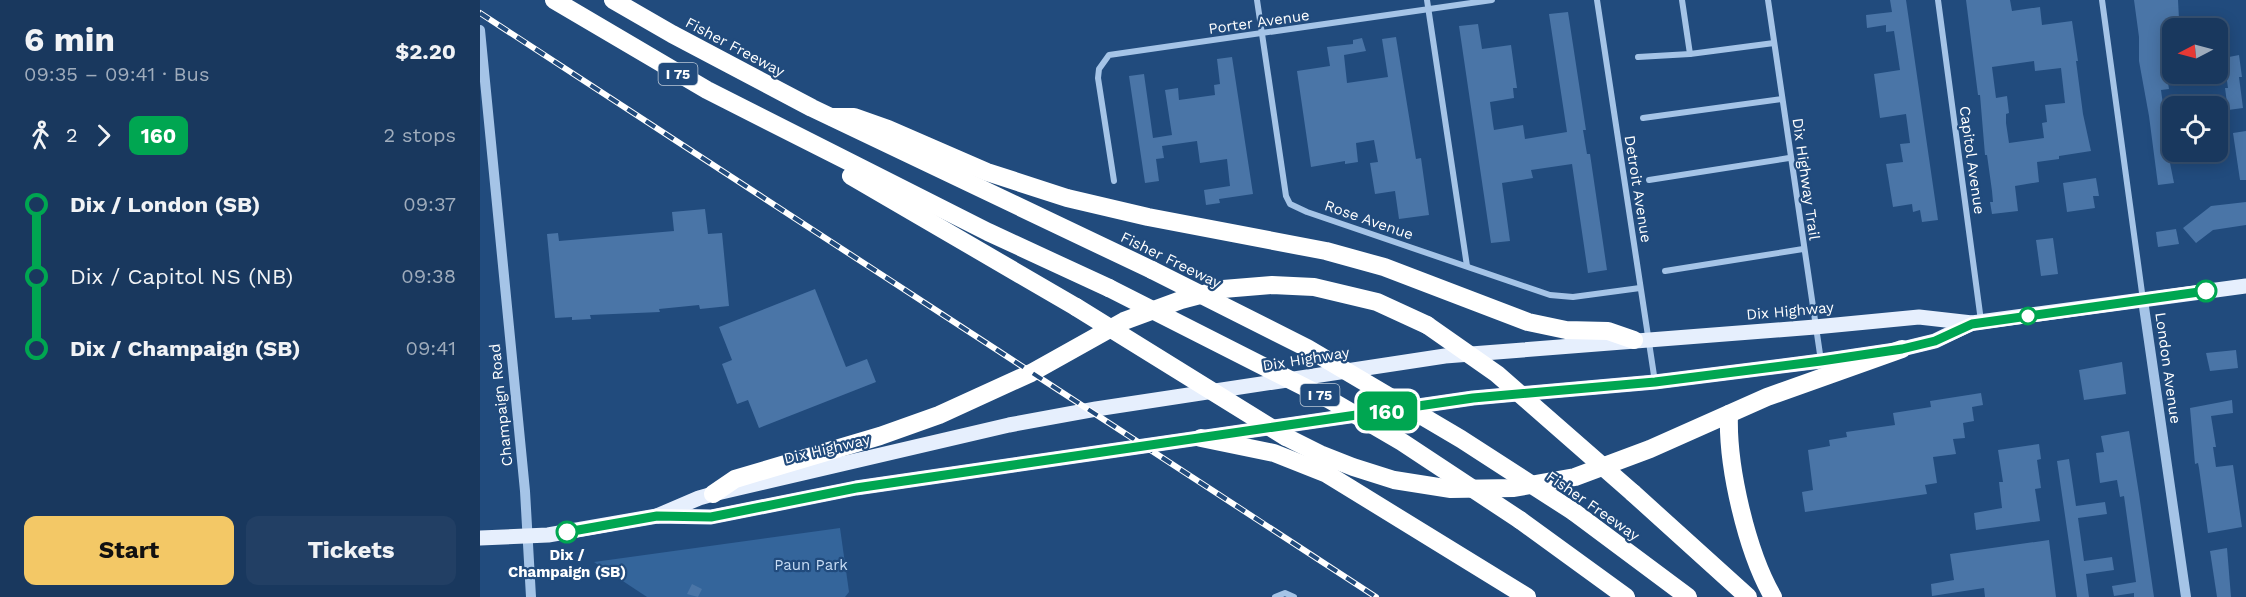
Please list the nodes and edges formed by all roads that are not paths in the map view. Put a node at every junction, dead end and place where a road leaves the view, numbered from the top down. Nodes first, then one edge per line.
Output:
1 (554, 0) edge
2 (613, 0) edge
3 (1257, 0) edge
4 (1427, 0) edge
5 (1492, 0) edge
6 (1597, 0) edge
7 (1682, 0) edge
8 (1768, 0) edge
9 (1938, 0) edge
10 (2102, 0) edge
11 (1428, 10) junction
12 (480, 30) edge
13 (1262, 34) junction
14 (1774, 43) junction
15 (1690, 54) junction
16 (1638, 57) dead end
17 (1782, 99) junction
18 (832, 117) junction
19 (1643, 118) dead end
20 (484, 119) edge
21 (806, 140) junction
22 (1790, 158) junction
23 (1649, 180) dead end
24 (1114, 181) dead end
25 (1803, 249) junction
26 (1467, 266) junction
27 (1665, 272) dead end
28 (2246, 286) edge
29 (1640, 288) junction
30 (2143, 300) junction
31 (1977, 323) junction
32 (1815, 327) junction
33 (1641, 340) junction
34 (1902, 349) junction
35 (1821, 361) junction
36 (1655, 382) junction
37 (1729, 414) junction
38 (1201, 438) junction
39 (713, 494) junction
40 (657, 516) junction
41 (526, 537) junction
42 (480, 538) edge
43 (1278, 595) edge
44 (531, 597) edge
45 (1294, 597) edge
46 (1527, 597) edge
47 (1626, 597) edge
48 (1688, 597) edge
49 (1748, 597) edge
50 (1773, 597) edge
51 (2186, 597) edge

1 - 21 highway, I 75
2 - 18 highway, Fisher Freeway / I 75
3 - 13 street, Rose Avenue
4 - 11 street
5 - 11 street, Porter Avenue
6 - 29 street, Detroit Avenue
7 - 15 street
8 - 14 street, Dix Highway Trail
9 - 31 street, Capitol Avenue
10 - 30 street, London Avenue
11 - 13 street, Porter Avenue
11 - 26 street
12 - 20 street, Champaign Road
13 - 24 street, Porter Avenue
13 - 26 street, Rose Avenue
14 - 15 street
14 - 17 street, Dix Highway Trail
15 - 16 street
17 - 19 street
17 - 22 street, Dix Highway Trail
18 - 33 highway
18 - 48 highway, Fisher Freeway / I 75, bridge
20 - 41 street, Champaign Road
21 - 37 highway, bridge
21 - 47 highway, I 75, bridge
22 - 23 street
22 - 25 street, Dix Highway Trail
25 - 27 street
25 - 32 street, Dix Highway Trail
26 - 29 street, Rose Avenue
28 - 30 main road, Dix Highway
29 - 33 street, Detroit Avenue
30 - 31 main road, Dix Highway
30 - 51 street, London Avenue
31 - 32 main road, Dix Highway
31 - 34 main road, Dix Highway
32 - 33 main road, Dix Highway
32 - 35 street, Dix Highway Trail
33 - 36 street, Detroit Avenue
33 - 39 main road, Dix Highway
34 - 35 main road, Dix Highway
34 - 37 highway
35 - 36 main road, Dix Highway
36 - 38 main road, Dix Highway
37 - 50 highway
38 - 40 main road, Dix Highway
38 - 46 highway
39 - 40 main road, Dix Highway
39 - 49 highway, bridge
40 - 41 main road, Dix Highway
41 - 42 main road, Dix Highway
41 - 44 street, Champaign Road
43 - 45 street

